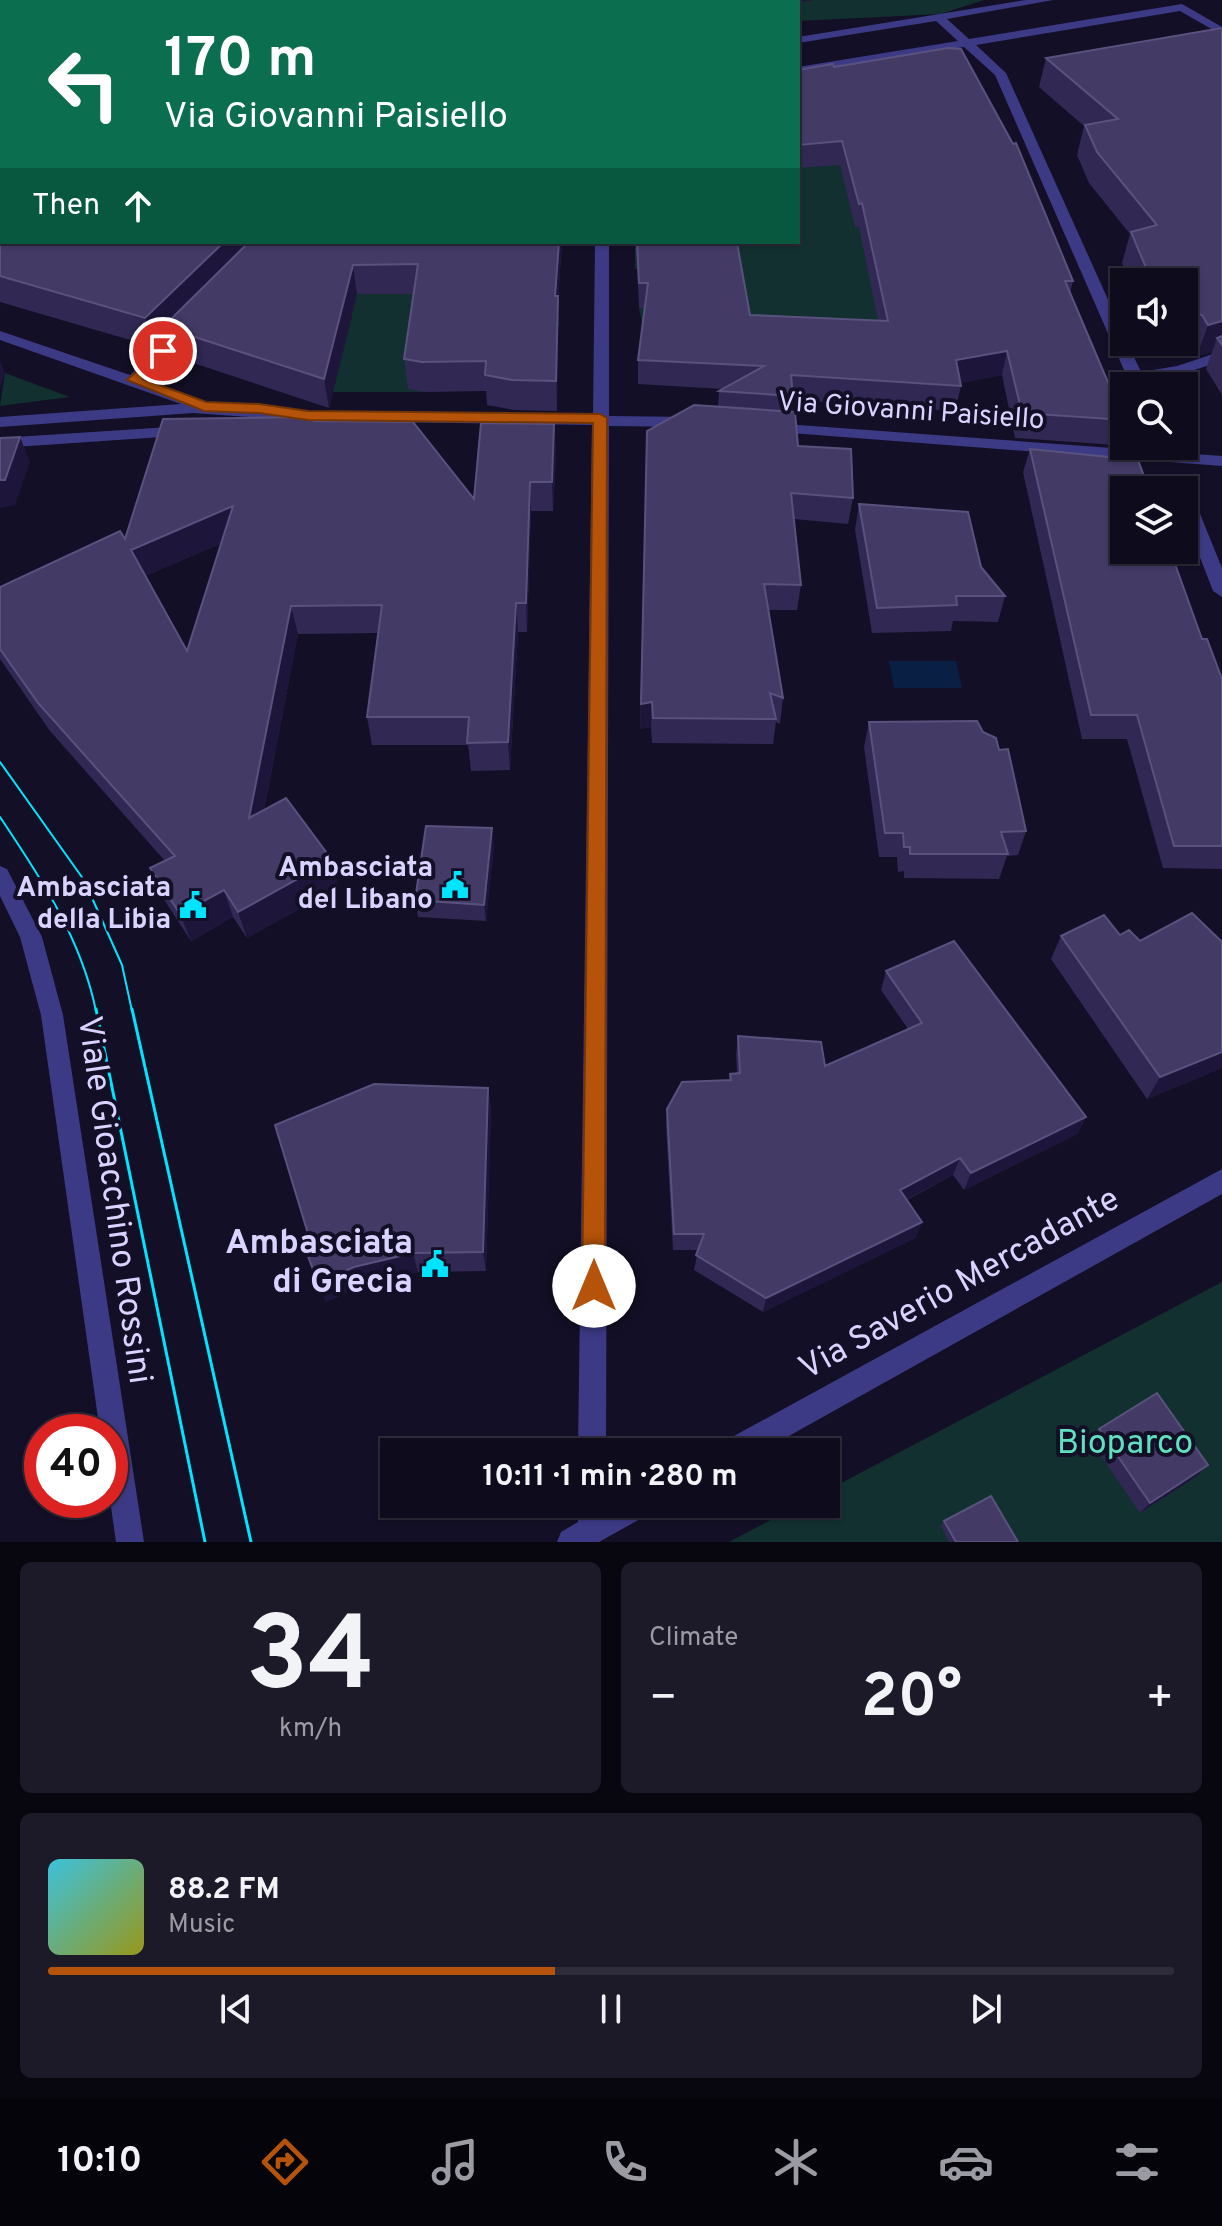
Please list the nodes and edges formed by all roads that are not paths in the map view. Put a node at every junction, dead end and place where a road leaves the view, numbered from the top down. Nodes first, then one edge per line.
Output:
1 (1047, 0) edge
2 (940, 19) junction
3 (1222, 32) edge
4 (800, 40) edge
5 (968, 44) junction
6 (800, 71) edge
7 (602, 244) edge
8 (207, 307) edge
9 (0, 335) edge
10 (1222, 356) edge
11 (1133, 372) edge
12 (1173, 372) edge
13 (134, 380) junction
14 (204, 407) junction
15 (308, 416) junction
16 (600, 418) junction
17 (0, 422) edge
18 (710, 423) edge
19 (235, 427) edge
20 (755, 427) edge
21 (199, 430) edge
22 (0, 443) edge
23 (1110, 449) edge
24 (1198, 457) edge
25 (1222, 461) edge
26 (1198, 530) edge
27 (1222, 591) edge
28 (0, 875) edge
29 (1222, 1181) edge
30 (592, 1438) edge
31 (758, 1438) edge
32 (130, 1542) edge

1 - 2 street
2 - 4 street
2 - 5 street
3 - 5 street
5 - 6 street
5 - 11 street
7 - 16 street
8 - 13 street
9 - 13 street
10 - 12 street
13 - 14 street
14 - 15 street
14 - 17 street
15 - 16 street
15 - 19 street
16 - 18 street
16 - 30 street
20 - 23 street, Via Giovanni Paisiello
21 - 22 street
24 - 25 street, Via Giovanni Paisiello
26 - 27 street
28 - 32 street, Viale Gioacchino Rossini
29 - 31 street, Via Saverio Mercadante

